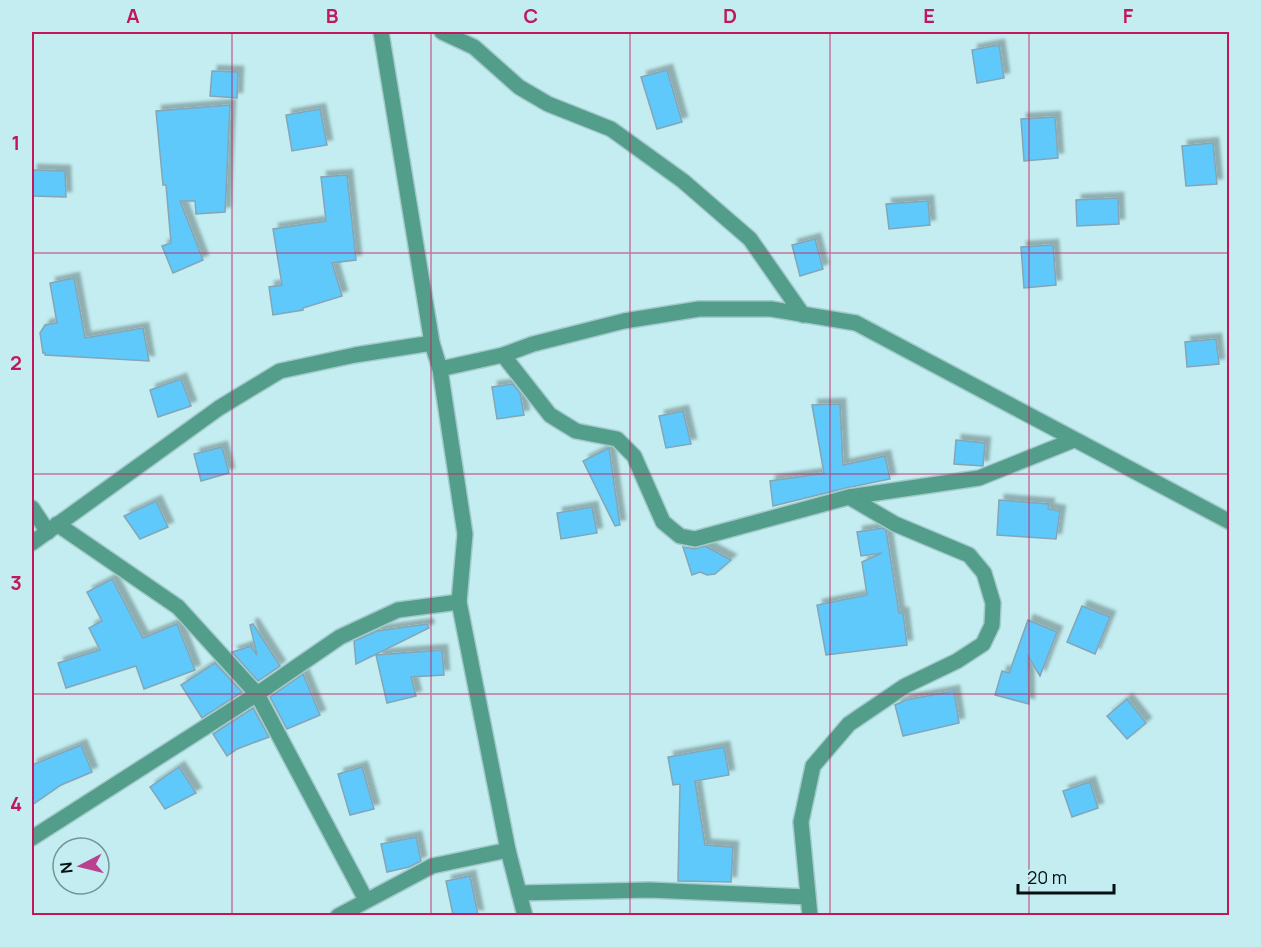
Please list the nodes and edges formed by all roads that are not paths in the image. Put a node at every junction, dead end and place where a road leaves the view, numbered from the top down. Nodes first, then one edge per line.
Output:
1 (381, 32) edge
2 (442, 32) edge
3 (803, 315) junction
4 (432, 343) junction
5 (503, 355) junction
6 (440, 369) junction
7 (1074, 440) junction
8 (849, 497) junction
9 (32, 508) edge
10 (1230, 522) edge
11 (52, 528) junction
12 (32, 543) edge
13 (459, 602) junction
14 (257, 694) junction
15 (32, 838) edge
16 (508, 850) junction
17 (519, 893) junction
18 (807, 897) junction
19 (366, 900) junction
20 (338, 915) edge
21 (525, 915) edge
22 (810, 915) edge

1 - 4 street
2 - 3 street
3 - 5 street
3 - 7 street
4 - 6 street
4 - 11 street
5 - 6 street
5 - 8 street
6 - 13 street
7 - 8 street
7 - 10 street
8 - 18 street
9 - 11 street
11 - 12 street
11 - 14 street
13 - 14 street
13 - 16 street
14 - 15 street
14 - 19 street
16 - 17 street
16 - 19 street
17 - 18 street
17 - 21 street
18 - 22 street
19 - 20 street

